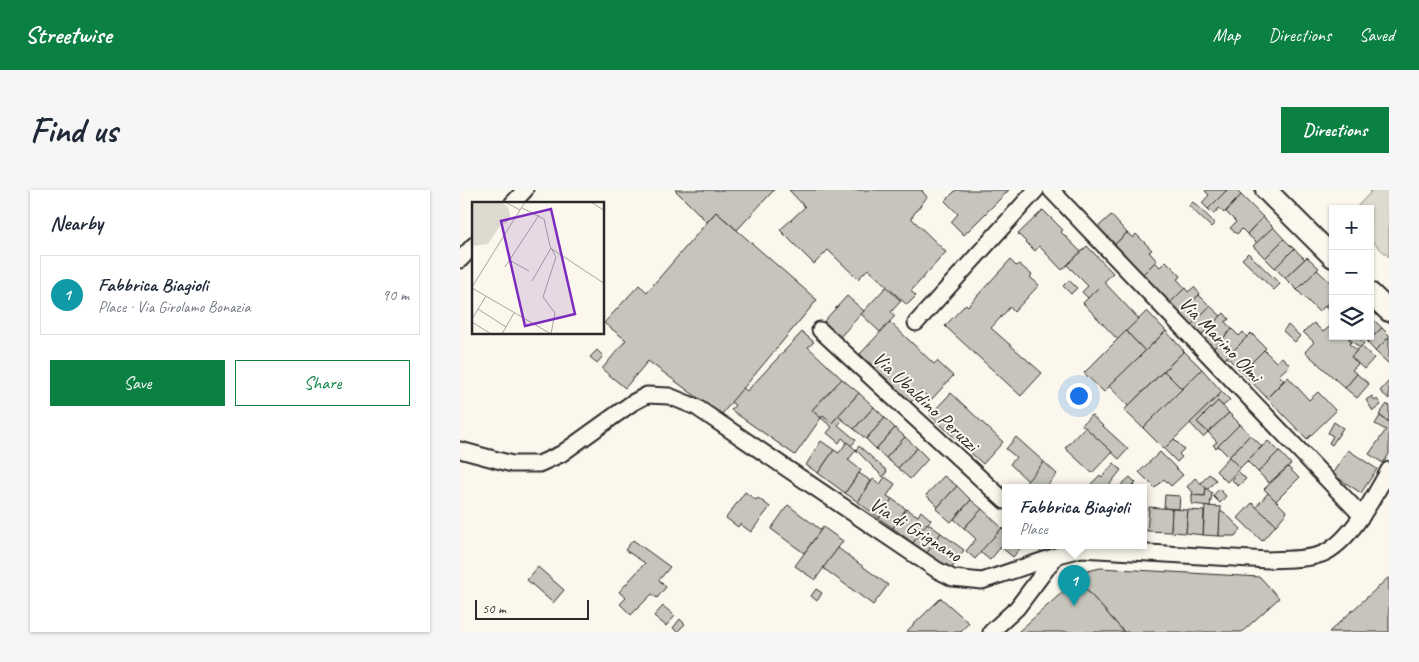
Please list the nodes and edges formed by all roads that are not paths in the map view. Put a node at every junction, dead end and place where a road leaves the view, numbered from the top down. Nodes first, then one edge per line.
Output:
1 (525, 190) edge
2 (1036, 190) edge
3 (1051, 190) edge
4 (1266, 190) edge
5 (514, 202) edge
6 (472, 247) edge
7 (1329, 253) edge
8 (460, 260) edge
9 (1372, 295) edge
10 (1389, 311) edge
11 (916, 323) dead end
12 (820, 330) dead end
13 (460, 450) edge
14 (1389, 470) edge
15 (1002, 498) edge
16 (1362, 516) junction
17 (1057, 551) edge
18 (991, 632) edge

1 - 5 street
2 - 11 street
3 - 16 street, Via Marino Olmi
4 - 7 street
6 - 8 street
9 - 10 street
12 - 15 street, Via Ubaldino Peruzzi
13 - 17 street, Via di Grignano
14 - 16 street, Via di Grignano
16 - 17 street, Via di Grignano
17 - 18 street

